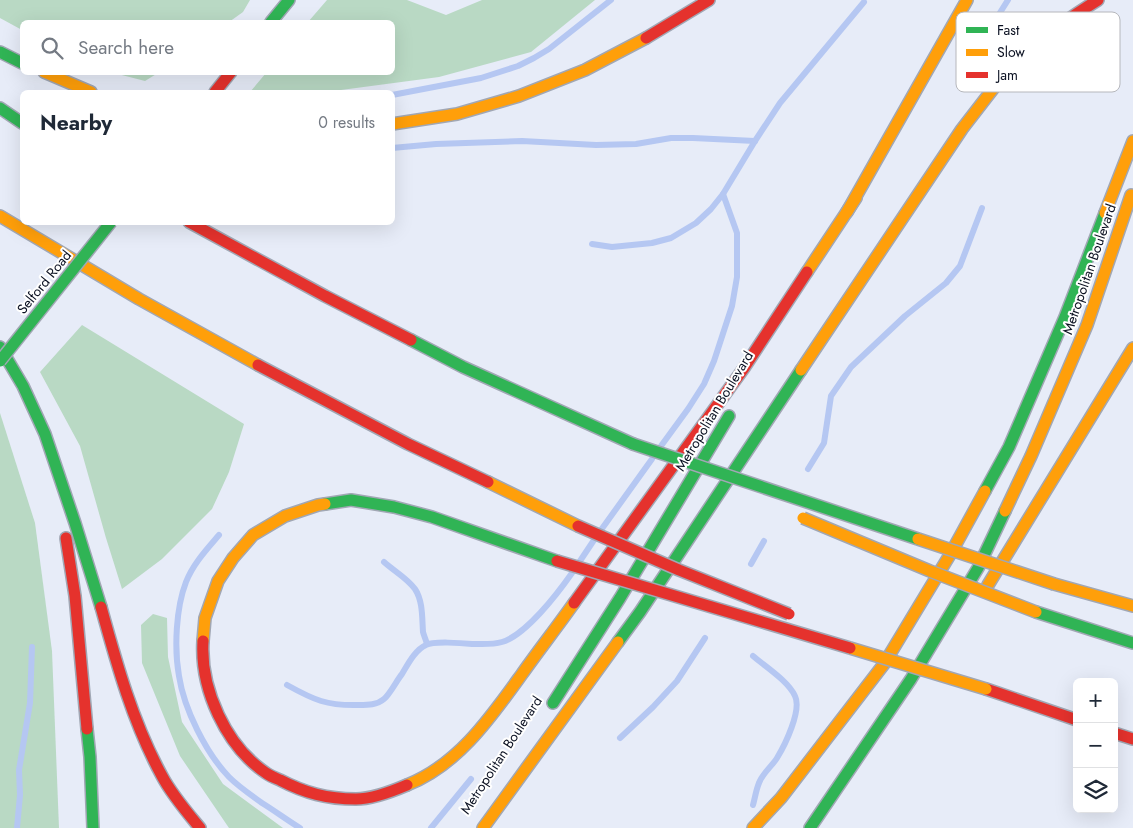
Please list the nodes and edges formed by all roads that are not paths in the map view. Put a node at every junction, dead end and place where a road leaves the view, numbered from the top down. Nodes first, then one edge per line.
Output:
1 (289, 0) edge
2 (709, 0) edge
3 (967, 0) edge
4 (1098, 0) edge
5 (960, 12) edge
6 (1078, 12) edge
7 (273, 20) edge
8 (956, 20) edge
9 (0, 52) edge
10 (20, 62) edge
11 (51, 75) edge
12 (229, 75) edge
13 (86, 90) edge
14 (217, 90) edge
15 (990, 92) edge
16 (0, 108) edge
17 (20, 122) edge
18 (395, 124) edge
19 (1133, 141) edge
20 (1133, 190) edge
21 (856, 198) junction
22 (0, 216) edge
23 (109, 225) edge
24 (195, 225) edge
25 (0, 347) edge
26 (1133, 348) edge
27 (0, 361) edge
28 (758, 366) dead end
29 (733, 409) dead end
30 (45, 434) junction
31 (633, 444) junction
32 (743, 492) dead end
33 (796, 515) dead end
34 (977, 602) dead end
35 (1133, 606) edge
36 (795, 617) dead end
37 (832, 632) dead end
38 (1133, 643) edge
39 (940, 662) dead end
40 (925, 687) dead end
41 (986, 690) junction
42 (545, 714) dead end
43 (1073, 719) edge
44 (1118, 734) edge
45 (1133, 739) edge
46 (867, 764) dead end
47 (487, 804) dead end
48 (93, 828) edge
49 (200, 828) edge
50 (471, 828) edge
51 (483, 828) edge
52 (753, 828) edge
53 (810, 828) edge
54 (818, 828) edge

1 - 7 main road
2 - 18 main road
3 - 5 main road, Metropolitan Boulevard
4 - 6 main road
8 - 21 main road, Metropolitan Boulevard
9 - 10 main road
11 - 13 main road
12 - 14 main road
15 - 51 main road
16 - 17 main road
19 - 52 main road
20 - 53 main road, Metropolitan Boulevard
21 - 28 main road, Metropolitan Boulevard
21 - 41 main road, bridge
22 - 36 main road, bridge
23 - 27 main road, Selford Road, bridge
24 - 31 main road
25 - 30 main road
26 - 34 main road
29 - 42 main road, Metropolitan Boulevard
30 - 48 main road
30 - 49 main road
31 - 32 main road, bridge
31 - 35 main road, bridge
33 - 38 main road, bridge
37 - 41 main road, bridge
39 - 40 main road
41 - 43 main road
44 - 45 main road
46 - 54 main road
47 - 50 main road, Metropolitan Boulevard

